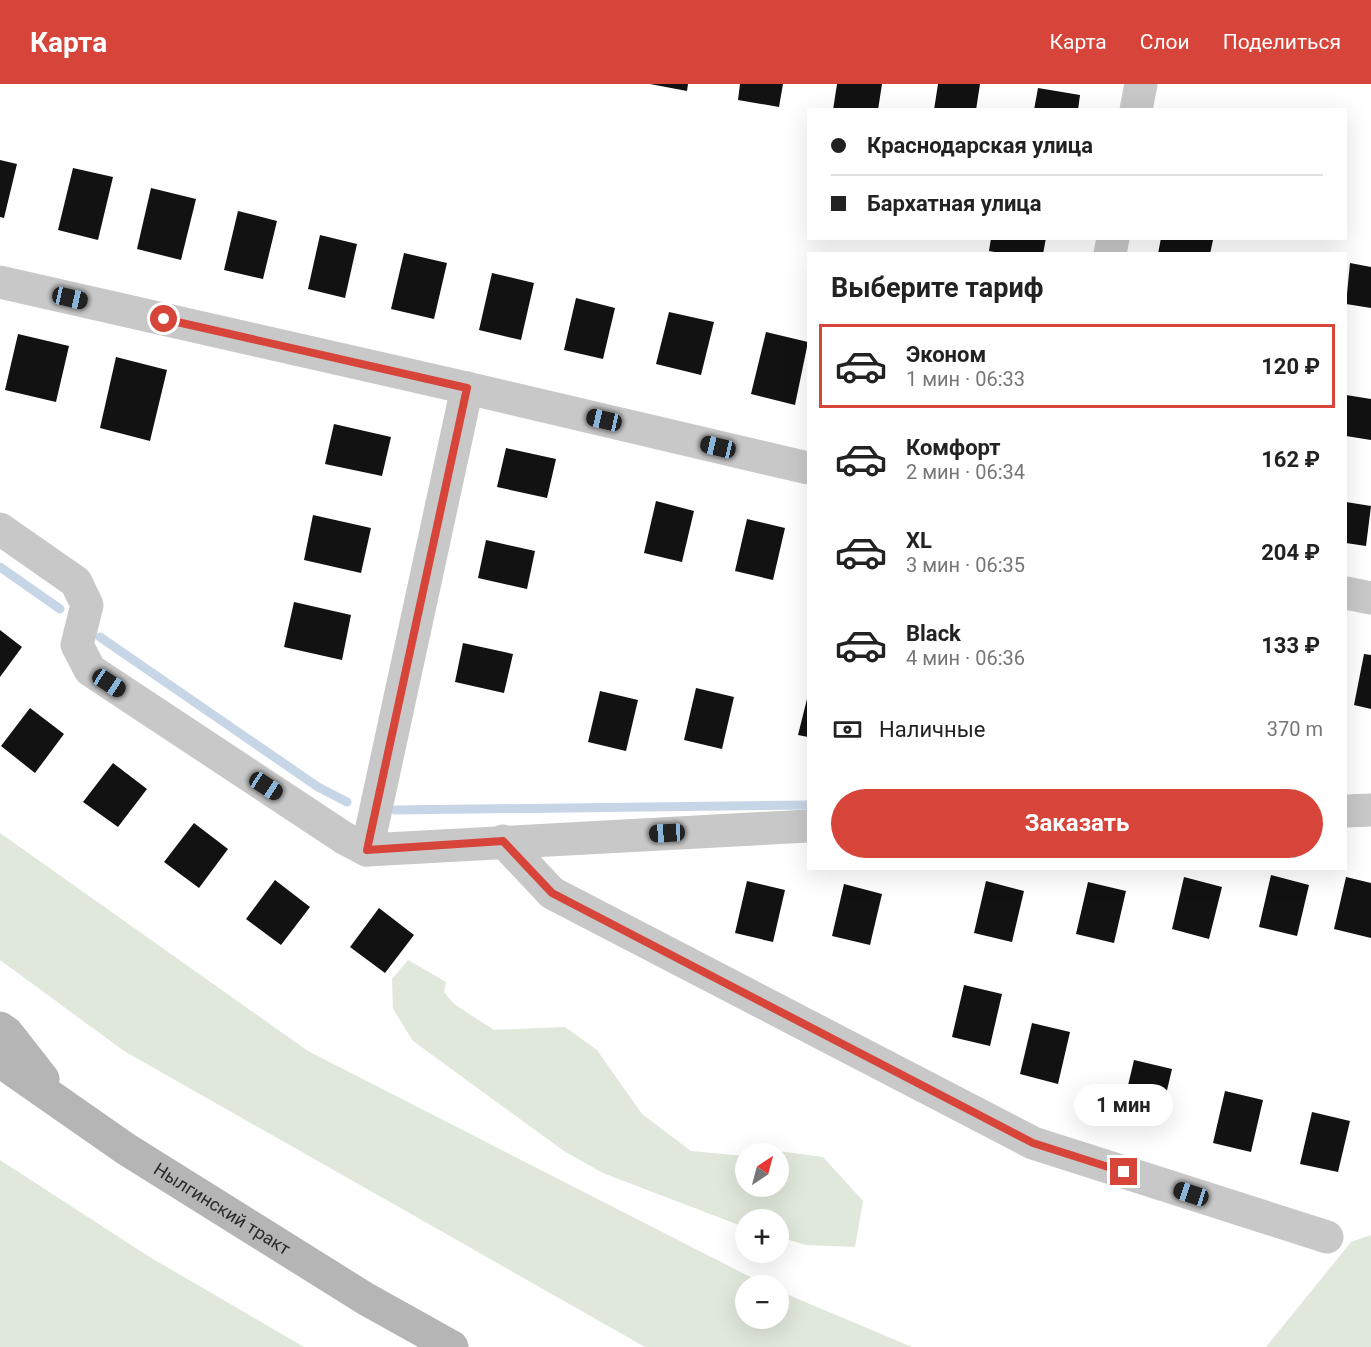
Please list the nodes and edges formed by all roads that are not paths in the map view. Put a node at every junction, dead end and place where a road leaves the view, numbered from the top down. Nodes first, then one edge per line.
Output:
1 (1141, 84) edge
2 (1136, 108) edge
3 (0, 282) edge
4 (467, 388) junction
5 (807, 468) edge
6 (0, 529) edge
7 (1347, 593) edge
8 (1371, 598) edge
9 (1371, 810) edge
10 (1347, 811) edge
11 (807, 826) edge
12 (503, 841) junction
13 (367, 850) junction
14 (0, 1028) edge
15 (0, 1061) edge
16 (64, 1106) junction
17 (1327, 1237) dead end
18 (452, 1347) edge

1 - 2 street
3 - 4 street
4 - 5 street
4 - 13 street
6 - 13 street
7 - 8 street
9 - 10 street
11 - 12 street
12 - 13 street
12 - 17 street
14 - 16 main road
15 - 16 main road, Нылгинский тракт
16 - 18 main road, Нылгинский тракт

